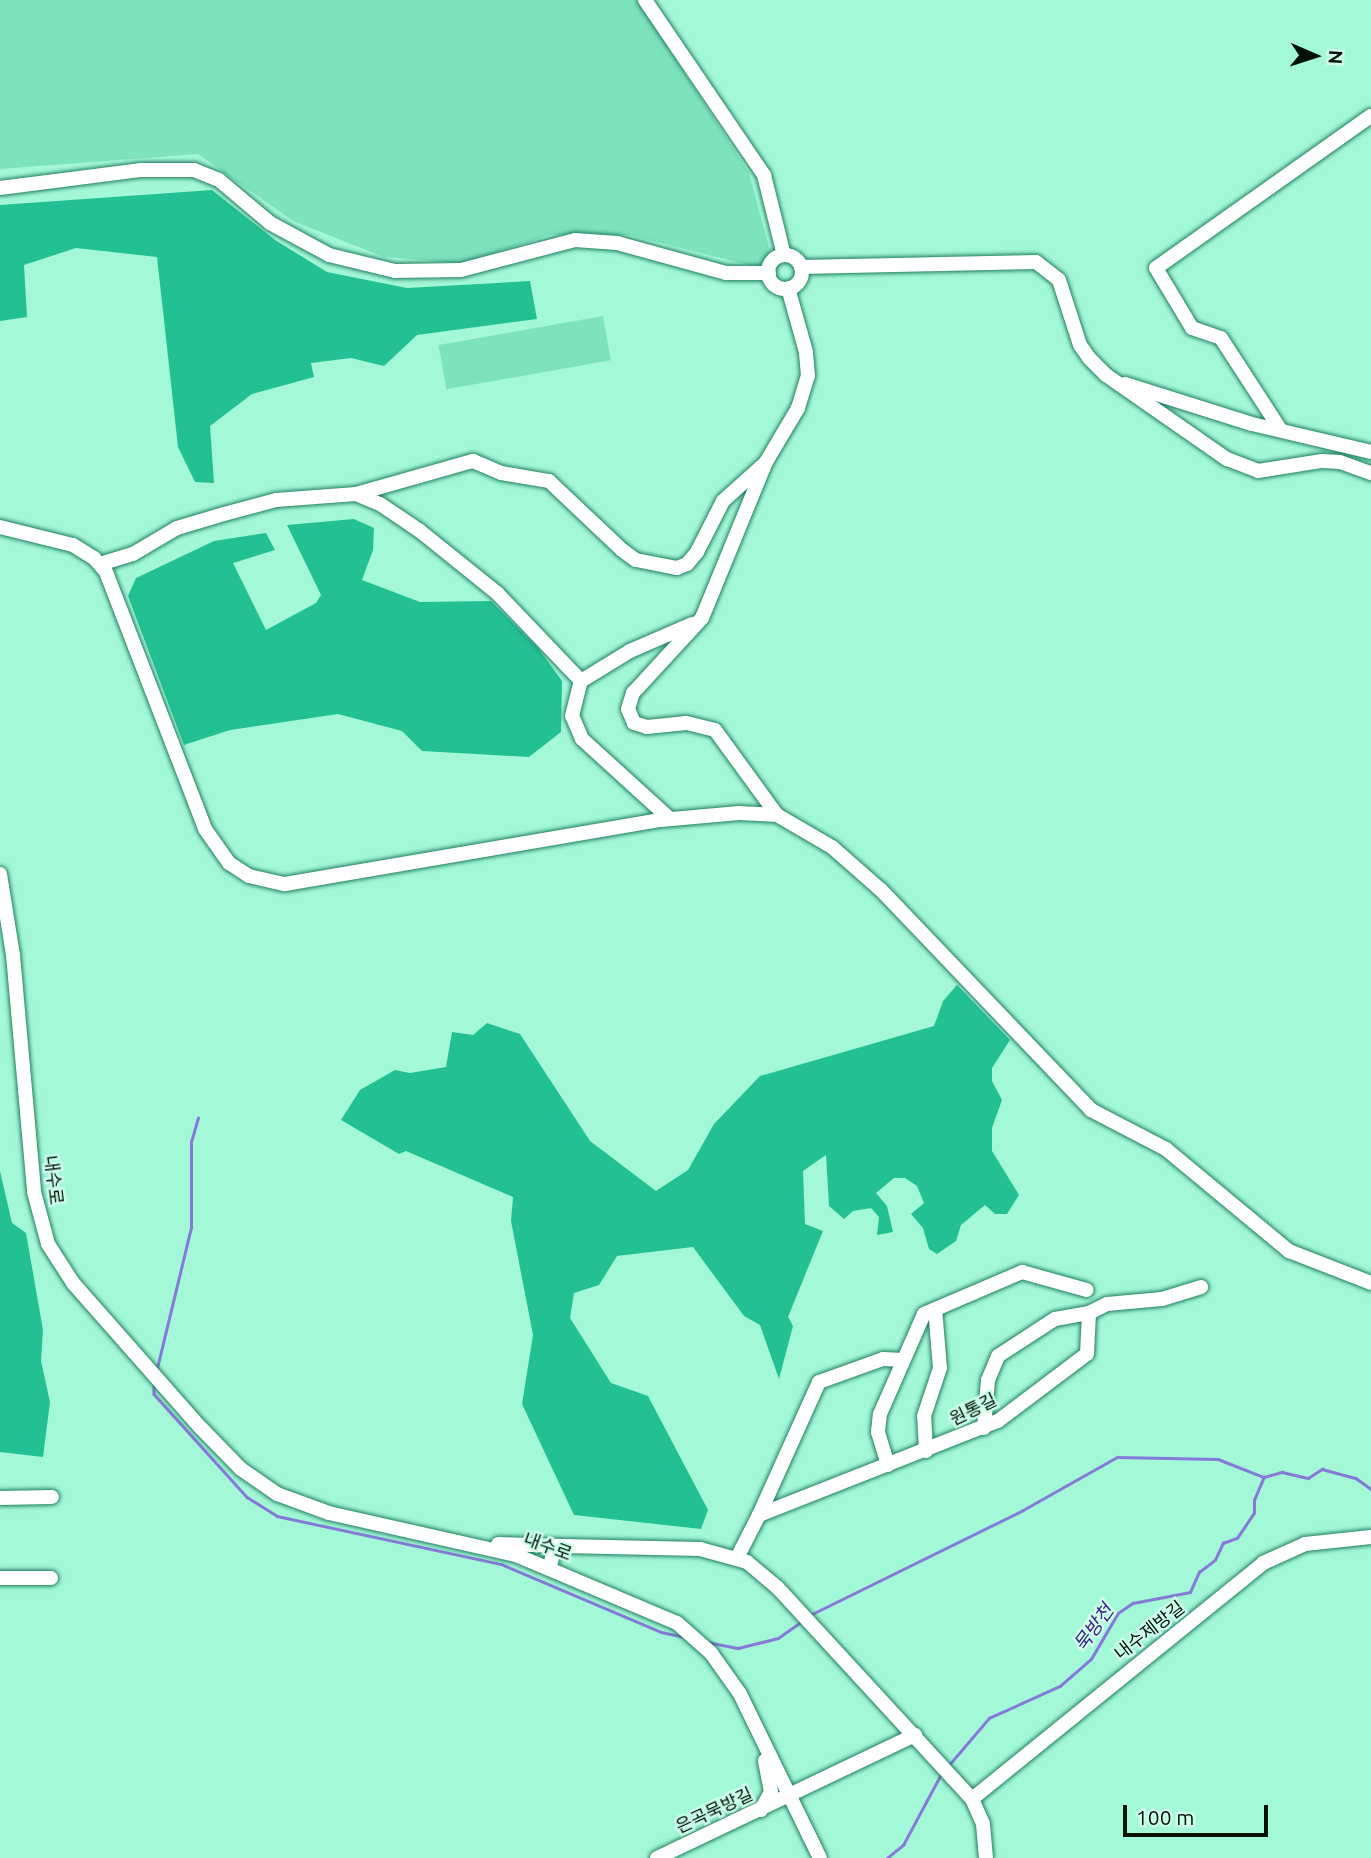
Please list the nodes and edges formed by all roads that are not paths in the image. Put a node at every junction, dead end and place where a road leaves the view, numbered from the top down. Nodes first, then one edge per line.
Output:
1 (645, 0) edge
2 (1371, 116) edge
3 (0, 188) edge
4 (785, 255) junction
5 (802, 267) junction
6 (769, 273) junction
7 (788, 288) junction
8 (1117, 382) junction
9 (1280, 429) junction
10 (1371, 452) edge
11 (766, 462) junction
12 (1371, 473) edge
13 (356, 494) junction
14 (0, 527) edge
15 (100, 564) junction
16 (702, 618) junction
17 (581, 681) junction
18 (777, 815) junction
19 (670, 819) junction
20 (0, 874) edge
21 (1371, 1283) edge
22 (1201, 1287) dead end
23 (1087, 1290) dead end
24 (935, 1309) junction
25 (1089, 1313) junction
26 (903, 1360) junction
27 (984, 1428) junction
28 (926, 1451) junction
29 (888, 1465) junction
30 (52, 1497) dead end
31 (0, 1498) edge
32 (759, 1514) junction
33 (1371, 1537) edge
34 (473, 1543) junction
35 (563, 1546) junction
36 (737, 1556) junction
37 (550, 1567) junction
38 (0, 1578) edge
39 (51, 1578) dead end
40 (758, 1733) junction
41 (917, 1738) junction
42 (968, 1795) junction
43 (788, 1798) junction
44 (761, 1810) junction
45 (657, 1858) edge
46 (820, 1858) edge
47 (986, 1858) edge

1 - 4 street
2 - 9 street
3 - 6 street
4 - 5 street
4 - 6 street
5 - 7 street
5 - 8 street
6 - 7 street
7 - 11 street
8 - 9 street
8 - 12 street
9 - 10 street
11 - 13 street
11 - 16 street
13 - 15 street
13 - 17 street
14 - 15 street
15 - 19 street
16 - 17 street
16 - 18 street
17 - 19 street
18 - 19 street
18 - 21 street
20 - 34 street, 내수로
22 - 25 street
23 - 24 street
24 - 26 street
24 - 28 street
25 - 27 street, 원통길
25 - 27 street
26 - 29 street
26 - 32 street
27 - 28 street, 원통길
28 - 29 street, 원통길
29 - 32 street, 원통길
30 - 31 street
32 - 36 street
33 - 42 street, 내수제방길
34 - 35 street
34 - 37 street, 내수로
35 - 36 street
35 - 37 street
36 - 41 street
37 - 40 street, 내수로
38 - 39 street
40 - 43 street, 내수로
40 - 44 street
41 - 42 street
41 - 43 street, 은곡묵방길
42 - 47 street
43 - 44 street, 은곡묵방길
43 - 46 street, 내수로
44 - 45 street, 은곡묵방길

